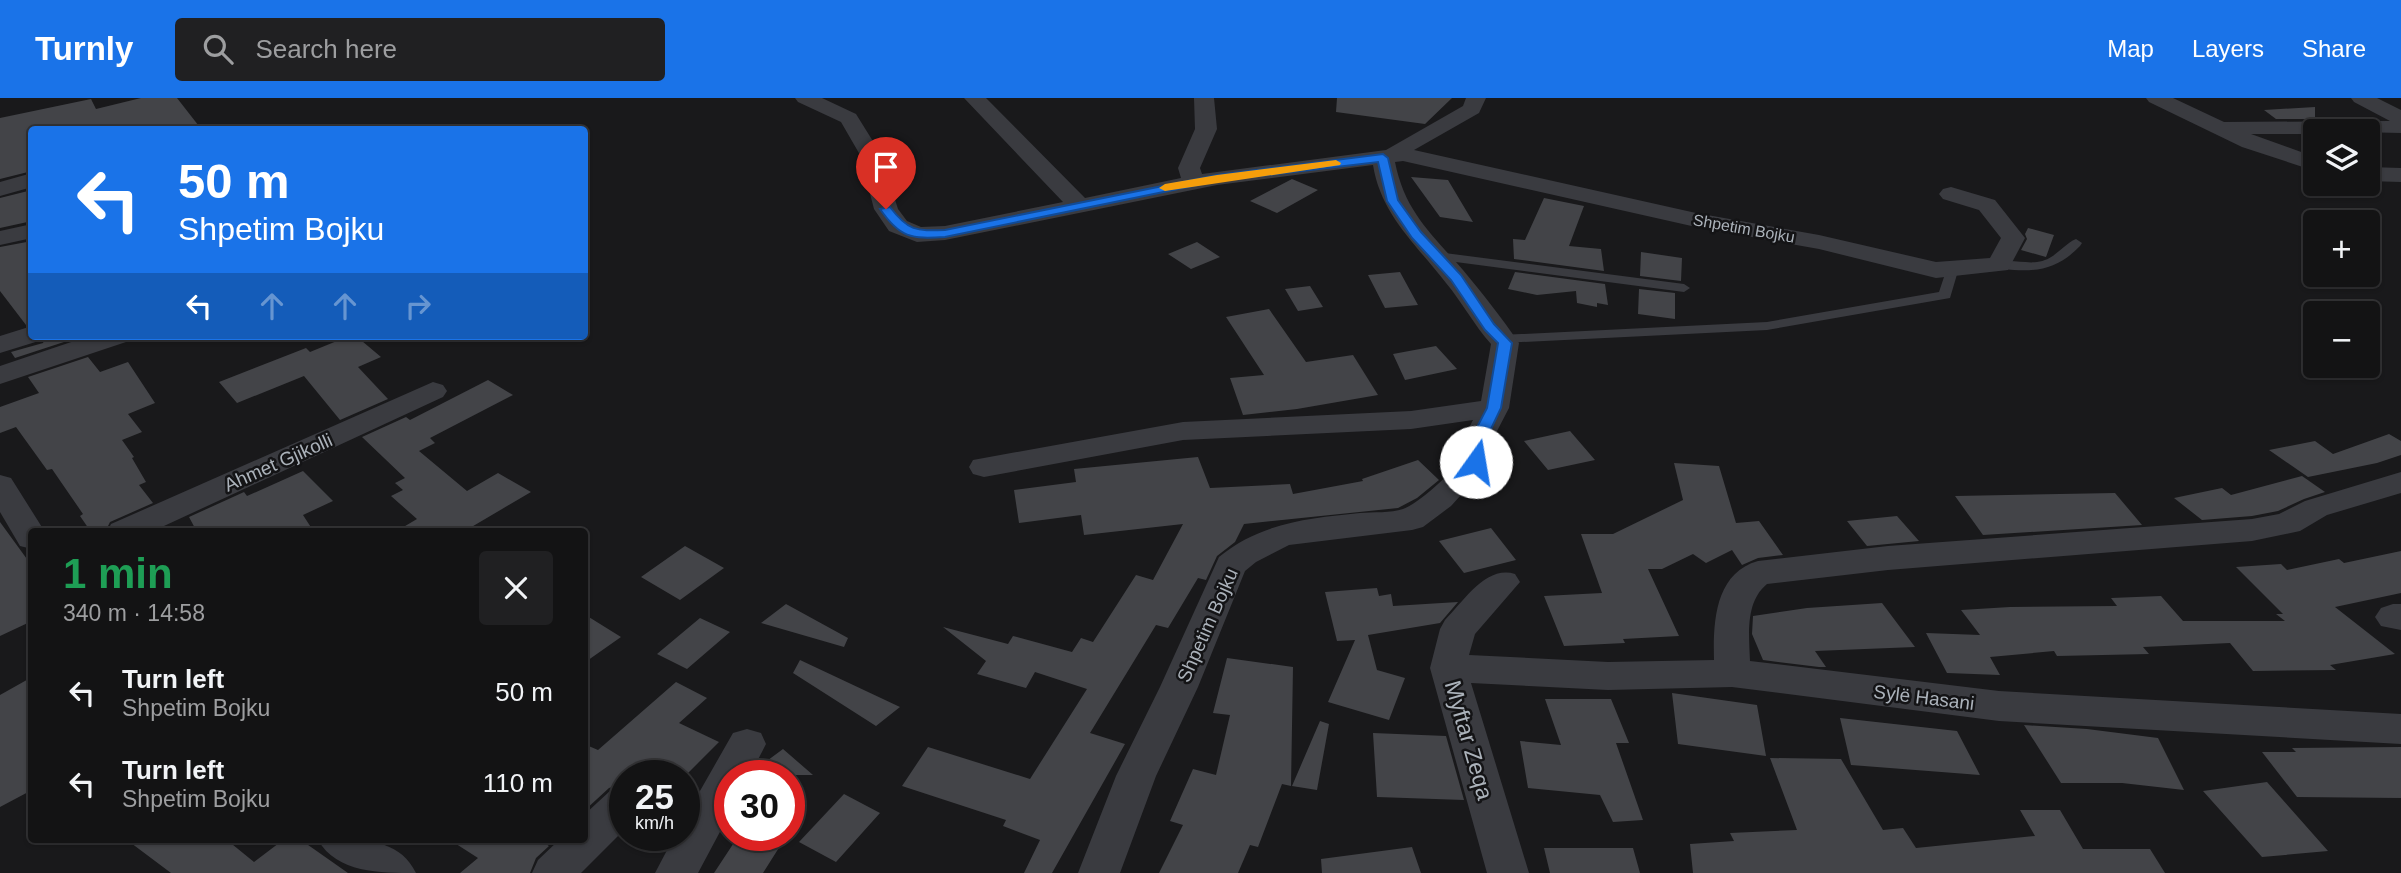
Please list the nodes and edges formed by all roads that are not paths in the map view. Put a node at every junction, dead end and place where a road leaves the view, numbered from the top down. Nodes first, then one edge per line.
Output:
1 (805, 98) edge
2 (974, 98) edge
3 (1204, 98) edge
4 (1476, 98) edge
5 (2156, 98) edge
6 (2361, 98) edge
7 (2401, 118) edge
8 (2401, 127) edge
9 (2220, 128) junction
10 (1388, 157) junction
11 (2303, 160) edge
12 (2380, 174) edge
13 (2401, 175) edge
14 (28, 181) edge
15 (1194, 182) junction
16 (0, 189) edge
17 (1951, 194) dead end
18 (1079, 205) junction
19 (28, 232) edge
20 (0, 238) edge
21 (2076, 243) dead end
22 (1437, 256) junction
23 (1998, 265) junction
24 (1952, 271) junction
25 (1684, 288) dead end
26 (28, 335) edge
27 (1501, 339) junction
28 (104, 340) edge
29 (0, 345) edge
30 (0, 375) edge
31 (433, 391) dead end
32 (1494, 408) junction
33 (984, 467) dead end
34 (2401, 482) edge
35 (0, 485) edge
36 (132, 528) edge
37 (28, 531) edge
38 (1503, 582) dead end
39 (1448, 668) junction
40 (1732, 673) junction
41 (2401, 729) edge
42 (747, 744) dead end
43 (609, 818) edge
44 (588, 838) edge
45 (345, 843) edge
46 (583, 843) edge
47 (395, 873) edge
48 (553, 873) edge
49 (676, 873) edge
50 (1099, 873) edge
51 (1507, 873) edge

1 - 18 street, Shpetim Bojku
2 - 18 street
3 - 15 street
4 - 10 street
5 - 9 street
6 - 7 street
8 - 9 street
9 - 11 street
10 - 15 street, Shpetim Bojku
10 - 22 street
10 - 24 street, Shpetim Bojku
12 - 13 street
14 - 16 street
15 - 18 street, Shpetim Bojku
17 - 23 street
19 - 20 street
21 - 23 lane
22 - 25 lane
22 - 27 street
23 - 24 street, Shpetim Bojku
24 - 27 lane
26 - 29 street
27 - 32 street, Shpetim Bojku
28 - 30 street
31 - 36 street, Ahmet Gjikolli
32 - 33 street
32 - 50 street, Shpetim Bojku
34 - 40 street
35 - 37 street
38 - 39 street, Myftar Zeqa
39 - 40 street, Sylë Hasani
39 - 51 street, Myftar Zeqa
40 - 41 street, Sylë Hasani
42 - 49 street
43 - 44 street
45 - 47 street
46 - 48 street

